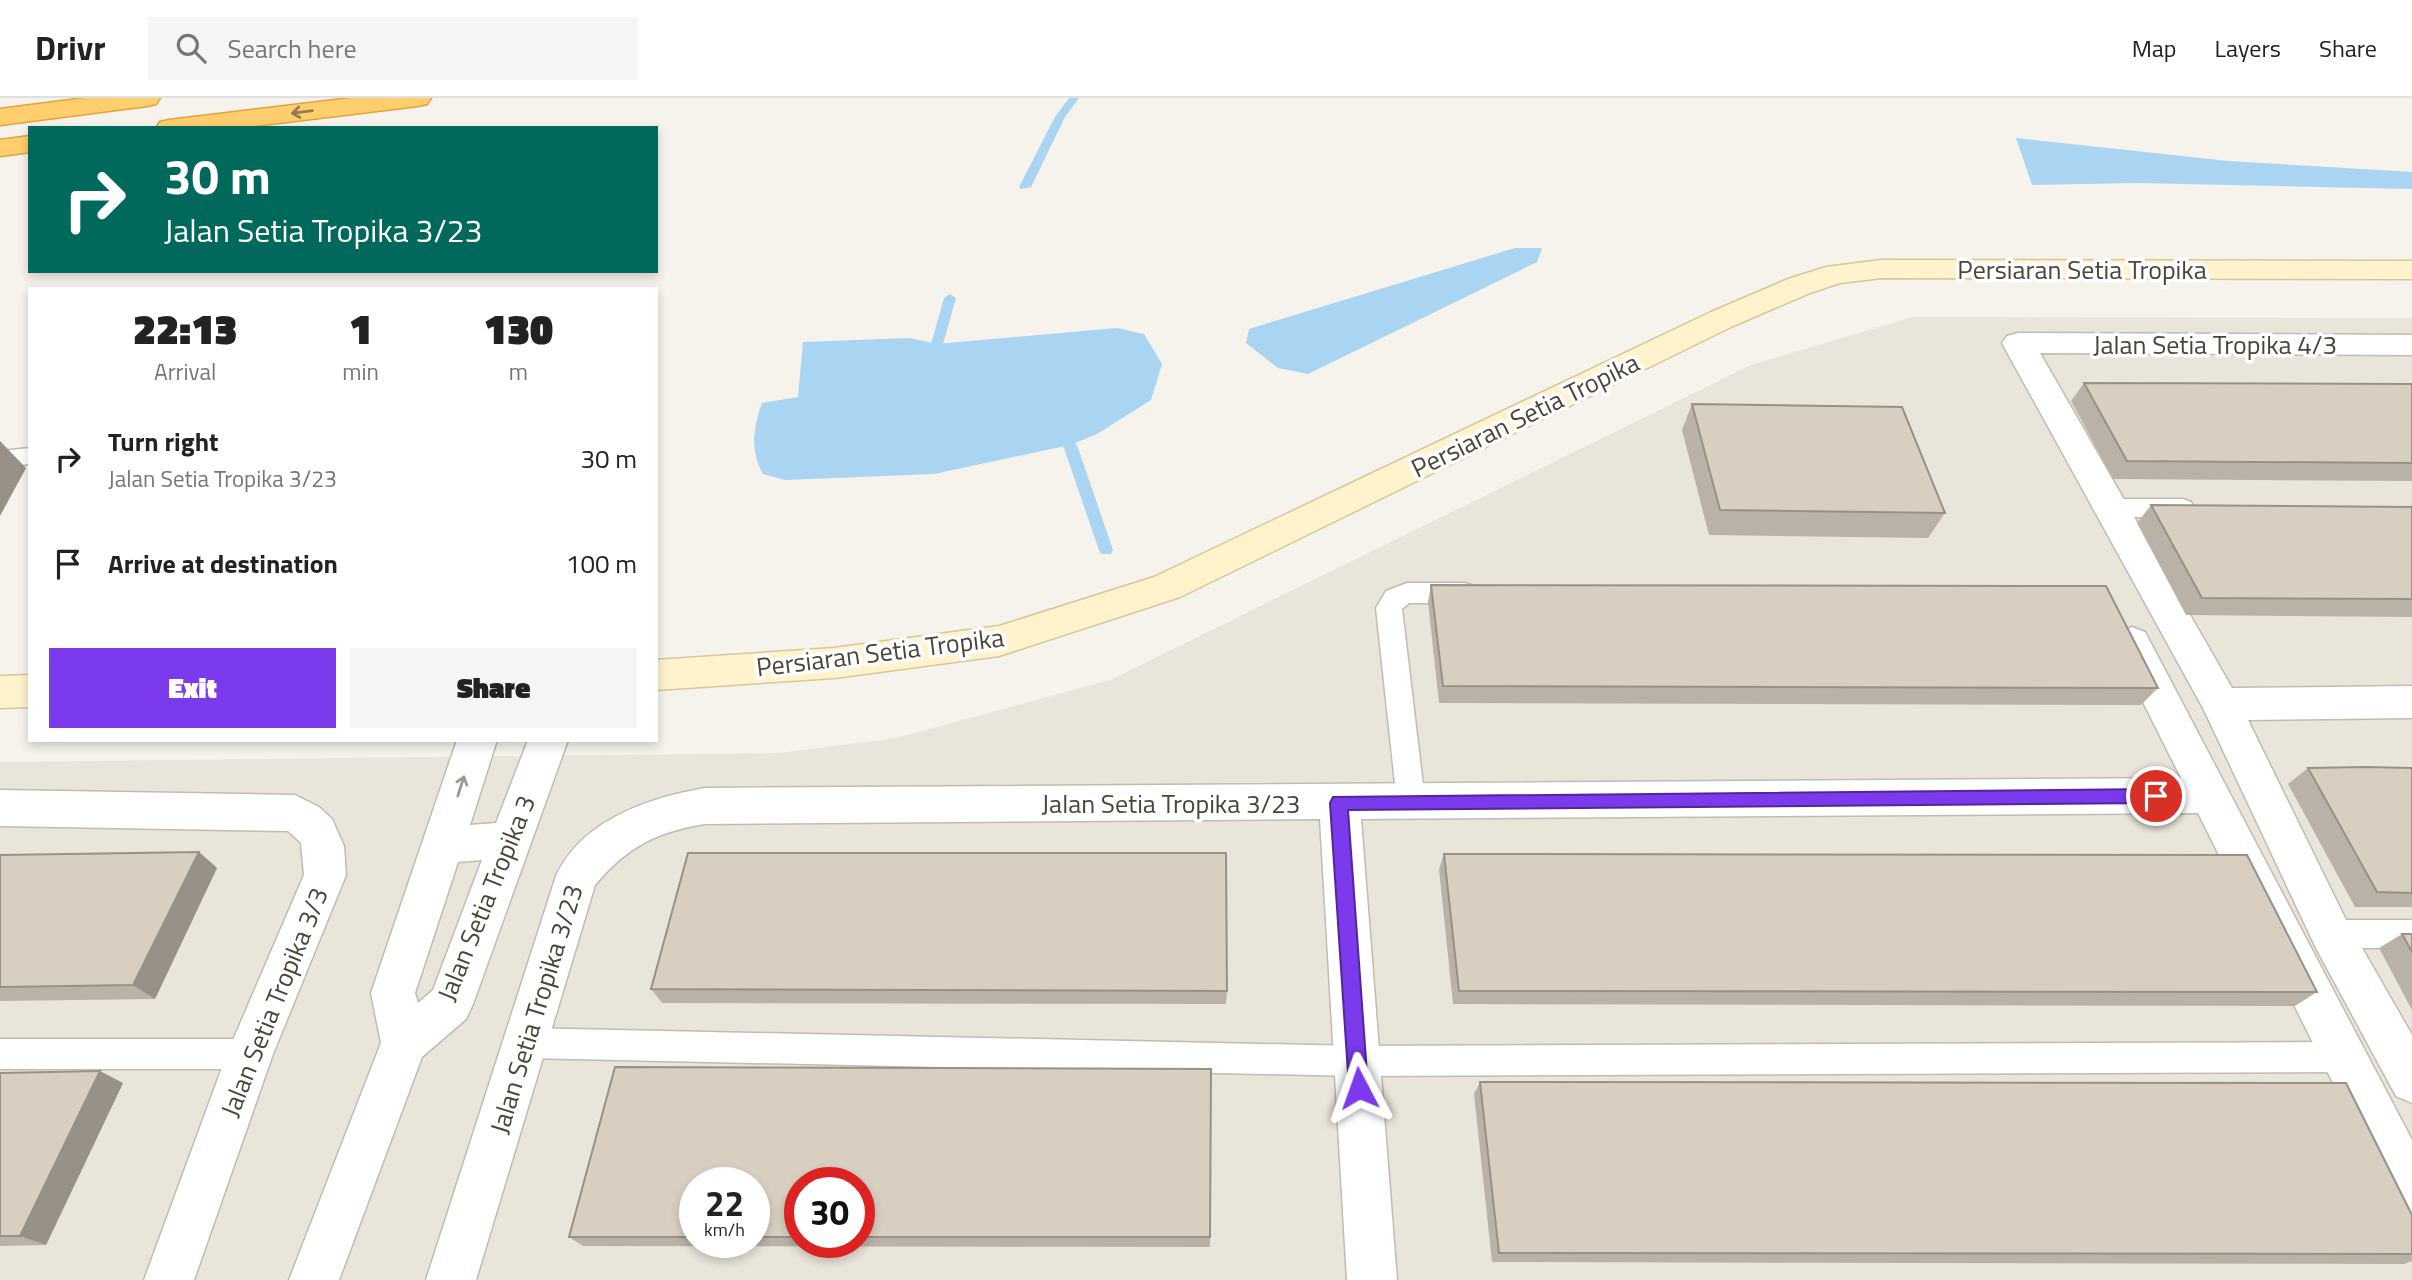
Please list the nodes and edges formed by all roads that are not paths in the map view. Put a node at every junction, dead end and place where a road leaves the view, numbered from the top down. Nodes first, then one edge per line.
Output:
1 (147, 98) edge
2 (418, 98) edge
3 (0, 117) edge
4 (186, 126) edge
5 (28, 144) edge
6 (0, 148) edge
7 (2412, 270) edge
8 (2412, 345) edge
9 (28, 456) edge
10 (0, 459) edge
11 (2111, 508) junction
12 (2207, 508) edge
13 (1491, 593) edge
14 (2118, 614) edge
15 (658, 675) edge
16 (28, 691) edge
17 (0, 692) edge
18 (2412, 702) edge
19 (2221, 704) junction
20 (476, 742) edge
21 (547, 742) edge
22 (2211, 795) junction
23 (1411, 802) junction
24 (1339, 803) junction
25 (0, 808) edge
26 (510, 841) junction
27 (442, 844) junction
28 (2332, 934) junction
29 (2412, 934) edge
30 (404, 1043) junction
31 (526, 1044) junction
32 (0, 1054) edge
33 (250, 1054) junction
34 (2344, 1057) junction
35 (1357, 1061) junction
36 (2412, 1080) edge
37 (2412, 1189) edge
38 (169, 1280) edge
39 (314, 1280) edge
40 (451, 1280) edge
41 (1372, 1280) edge

1 - 3 highway
2 -> 4 highway
5 - 6 highway
7 - 15 street, Persiaran Setia Tropika
8 - 11 street, Jalan Setia Tropika 4/3
9 - 10 lane
11 - 12 lane
11 - 19 street
13 - 23 lane
14 - 22 street
16 - 17 street
18 - 19 street
19 - 28 street
27 -> 20 street, Jalan Setia Tropika 3
21 - 26 street, Jalan Setia Tropika 3
22 - 23 street, Jalan Setia Tropika 3/23
22 - 34 street
23 - 24 street, Jalan Setia Tropika 3/23
24 - 31 street, Jalan Setia Tropika 3/23
24 - 35 street
25 - 33 street, Jalan Setia Tropika 3/3
26 - 27 street
26 - 30 street, Jalan Setia Tropika 3
27 - 30 street, Jalan Setia Tropika 3
28 - 29 lane
28 - 36 street
30 - 39 street, Jalan Setia Tropika 3
31 - 35 lane
31 - 40 street, Jalan Setia Tropika 3/23
32 - 33 lane
33 - 38 street, Jalan Setia Tropika 3/3
34 - 35 lane
34 - 37 street
35 - 41 street

